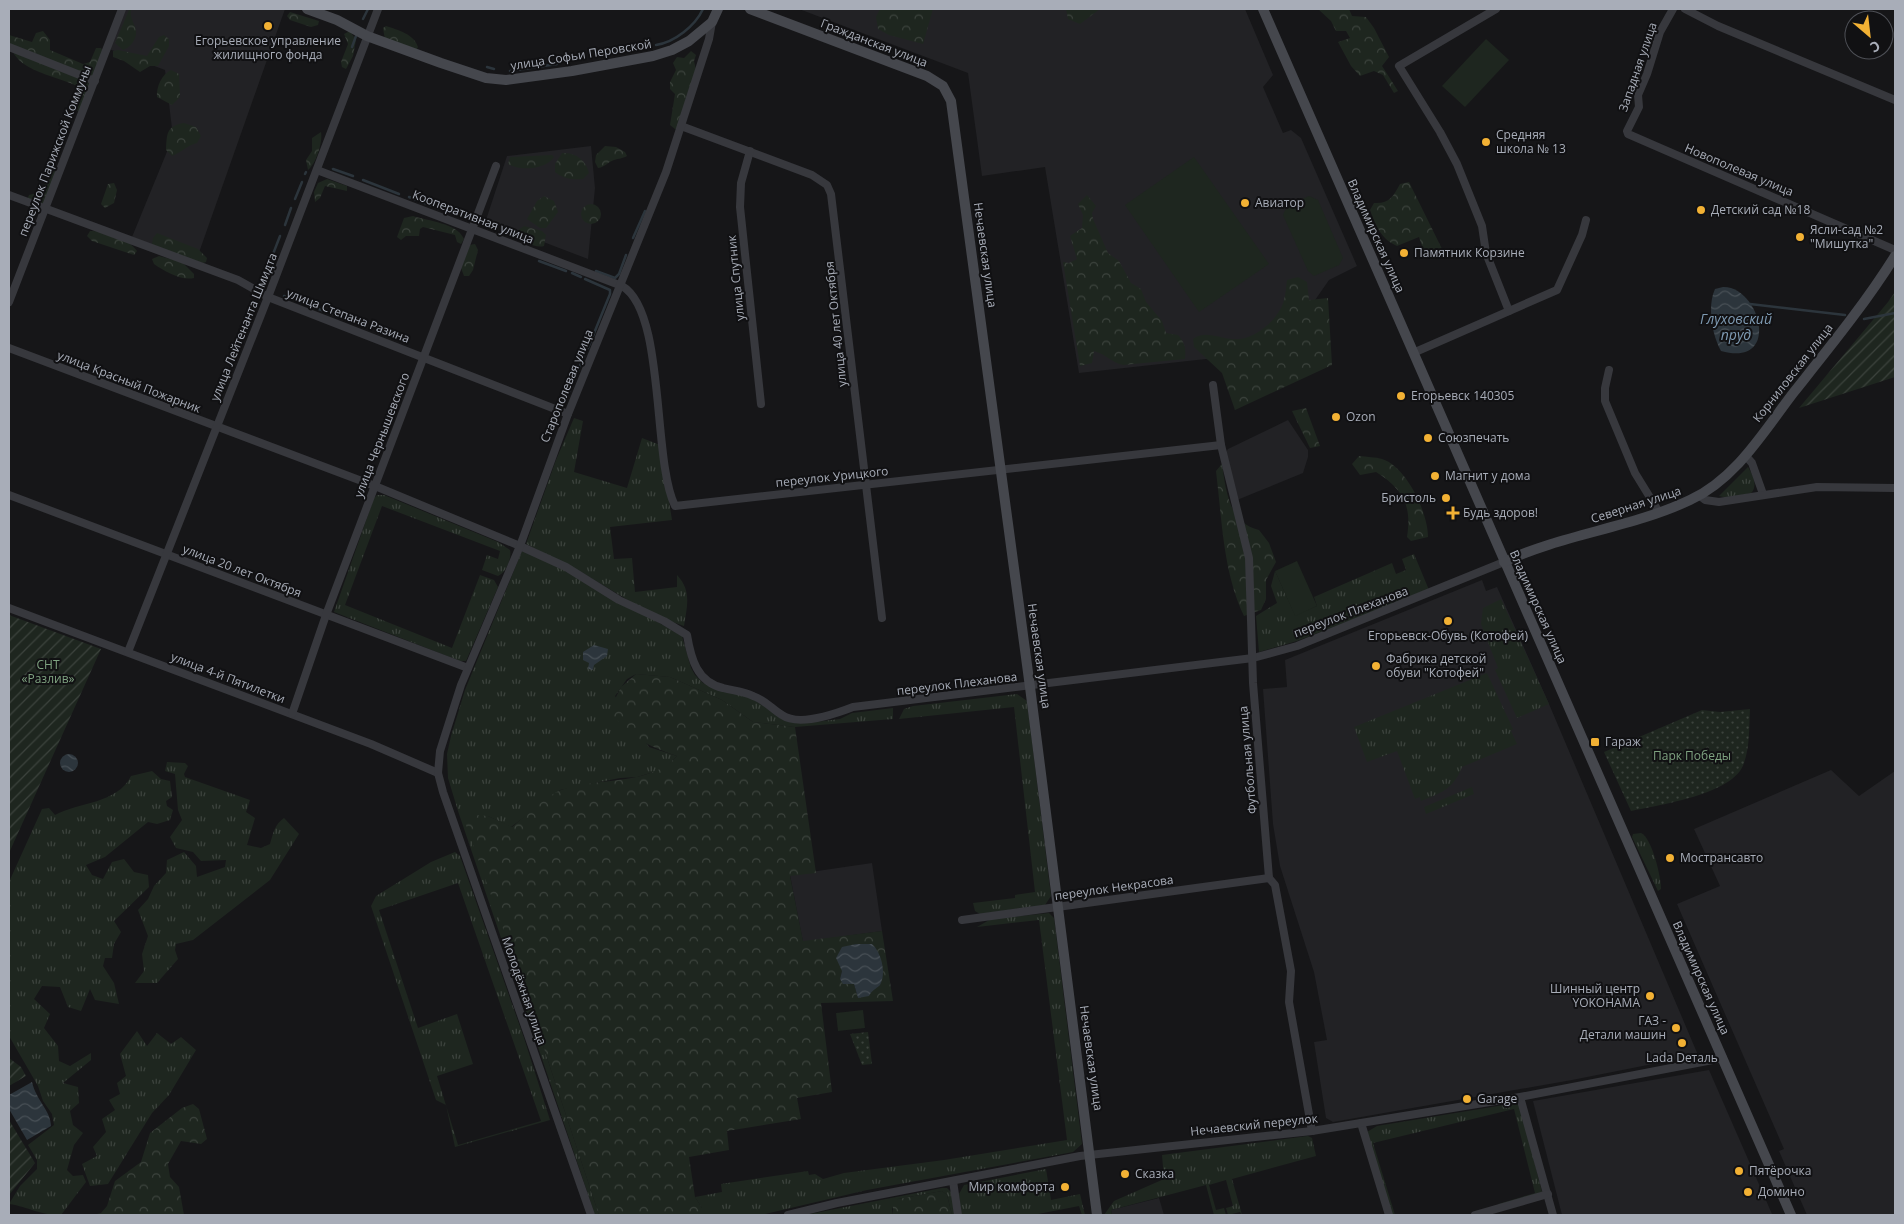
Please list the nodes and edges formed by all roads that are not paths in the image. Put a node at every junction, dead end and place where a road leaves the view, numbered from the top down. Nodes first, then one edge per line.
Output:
1 (122, 9) edge
2 (307, 9) edge
3 (378, 9) edge
4 (718, 9) edge
5 (750, 9) edge
6 (1263, 9) edge
7 (1496, 9) edge
8 (1673, 9) edge
9 (1685, 9) edge
10 (712, 22) junction
11 (367, 36) junction
12 (9, 47) edge
13 (95, 81) junction
14 (1895, 100) edge
15 (951, 102) joint
16 (681, 126) junction
17 (1628, 134) joint
18 (750, 151) junction
19 (496, 166) dead end
20 (316, 170) junction
21 (9, 195) edge
22 (46, 208) junction
23 (1586, 220) dead end
24 (472, 229) junction
25 (1895, 250) edge
26 (1895, 256) edge
27 (622, 286) junction
28 (268, 297) junction
29 (9, 302) edge
30 (1509, 311) junction
31 (9, 348) edge
32 (1413, 353) junction
33 (424, 357) junction
34 (1609, 370) dead end
35 (1213, 385) dead end
36 (762, 404) dead end
37 (568, 414) junction
38 (216, 428) junction
39 (1221, 445) junction
40 (1745, 455) junction
41 (1001, 468) junction
42 (866, 484) junction
43 (375, 486) junction
44 (1895, 488) edge
45 (1763, 494) junction
46 (9, 495) edge
47 (1700, 496) junction
48 (1659, 512) junction
49 (520, 546) junction
50 (168, 555) junction
51 (1504, 562) junction
52 (9, 608) edge
53 (326, 615) junction
54 (882, 618) dead end
55 (128, 652) junction
56 (1253, 658) junction
57 (468, 668) junction
58 (1030, 687) junction
59 (292, 714) junction
60 (438, 773) junction
61 (1269, 878) junction
62 (1058, 907) junction
63 (962, 920) dead end
64 (1723, 1058) junction
65 (1520, 1097) junction
66 (1361, 1123) junction
67 (1312, 1131) junction
68 (1091, 1155) junction
69 (953, 1181) junction
70 (1548, 1194) junction
71 (590, 1215) edge
72 (788, 1215) edge
73 (958, 1215) edge
74 (1097, 1215) edge
75 (1389, 1215) edge
76 (1475, 1215) edge
77 (1553, 1215) edge
78 (1791, 1215) edge

1 - 13 street, переулок Парижской Коммуны
2 - 11 street, улица Софьи Перовской
3 - 11 street, улица Лейтенанта Шмидта
4 - 10 street, Старополевая улица
5 - 15 street, Гражданская улица
6 - 32 street, Владимирская улица
7 - 30 street
8 - 17 street, Западная улица
9 - 14 street
10 - 11 street, улица Софьи Перовской
10 - 16 street, Старополевая улица
11 - 20 street, улица Лейтенанта Шмидта
12 - 13 street
13 - 22 street, переулок Парижской Коммуны
15 - 41 street, Нечаевская улица
16 - 18 street, улица 40 лет Октября
16 - 27 street, Старополевая улица
17 - 25 street, Новополевая улица
18 - 36 street, улица Спутник
18 - 42 street, улица 40 лет Октября
19 - 24 street, улица Чернышевского
20 - 24 street, Кооперативная улица
20 - 28 street, улица Лейтенанта Шмидта
21 - 22 street, улица Степана Разина
22 - 28 street, улица Степана Разина
22 - 29 street, переулок Парижской Коммуны
23 - 30 street
24 - 27 street, Кооперативная улица
24 - 33 street, улица Чернышевского
26 - 40 street, Корниловская улица
27 - 37 street, Старополевая улица
27 - 42 street, переулок Урицкого
28 - 33 street, улица Степана Разина
28 - 38 street, улица Лейтенанта Шмидта
30 - 32 street
31 - 38 street, улица Красный Пожарник
32 - 51 street, Владимирская улица
33 - 37 street, улица Степана Разина
33 - 43 street, улица Чернышевского
34 - 48 street
35 - 39 street, Футбольная улица
37 - 49 street, Старополевая улица
38 - 43 street, улица Красный Пожарник
38 - 50 street, улица Лейтенанта Шмидта
39 - 41 street, переулок Урицкого
39 - 56 street, Футбольная улица
40 - 45 street
40 - 47 street, Корниловская улица
41 - 42 street, переулок Урицкого
41 - 58 street, Нечаевская улица
42 - 54 street, улица 40 лет Октября
43 - 49 street, улица Красный Пожарник
43 - 53 street, улица Чернышевского
44 - 45 street, Северная улица
45 - 47 street, Северная улица
46 - 50 street, улица 20 лет Октября
47 - 48 street, Северная улица
48 - 51 street, Северная улица
49 - 57 street, Старополевая улица
49 - 58 street, переулок Плеханова
50 - 53 street, улица 20 лет Октября
50 - 55 street, улица Лейтенанта Шмидта
51 - 56 street, переулок Плеханова
51 - 64 street, Владимирская улица
52 - 55 street, улица 4-й Пятилетки
53 - 57 street, улица 20 лет Октября
53 - 59 street, улица Чернышевского
55 - 59 street, улица 4-й Пятилетки
56 - 58 street, переулок Плеханова
56 - 61 street, Футбольная улица
57 - 60 street, Старополевая улица
58 - 62 street, Нечаевская улица
59 - 60 street, улица 4-й Пятилетки
60 - 71 street, Молодёжная улица
61 - 62 street, переулок Некрасова
61 - 67 street, Футбольная улица
62 - 63 street, переулок Некрасова
62 - 68 street, Нечаевская улица
64 - 65 street, Нечаевский переулок
64 - 78 street, Владимирская улица
65 - 66 street, Нечаевский переулок
65 - 70 street
66 - 67 street, Нечаевский переулок
66 - 75 street
67 - 68 street, Нечаевский переулок
68 - 69 street, Нечаевский переулок
68 - 74 street, Нечаевская улица
69 - 72 street, Нечаевский переулок
69 - 73 street
70 - 76 street
70 - 77 street

